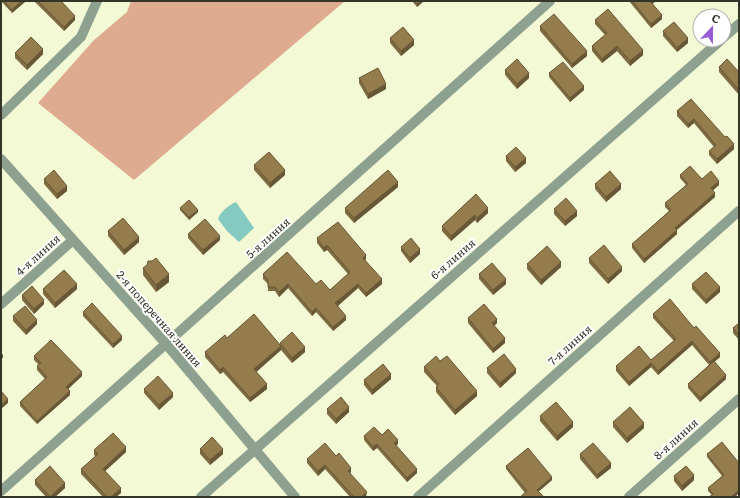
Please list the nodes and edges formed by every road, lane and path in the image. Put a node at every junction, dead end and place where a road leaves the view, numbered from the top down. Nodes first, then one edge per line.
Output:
1 (97, 1) edge
2 (550, 1) edge
3 (712, 48) edge
4 (1, 115) edge
5 (1, 159) edge
6 (739, 211) edge
7 (73, 240) junction
8 (1, 304) edge
9 (167, 345) junction
10 (739, 399) edge
11 (254, 450) junction
12 (1, 491) edge
13 (201, 497) edge
14 (295, 497) edge
15 (418, 497) edge
16 (629, 497) edge

1 - 4 street
2 - 9 street, 5-я линия
3 - 11 street, 6-я линия
5 - 7 street, 2-я поперечная линия
6 - 15 street, 7-я линия
7 - 8 street, 4-я линия
7 - 9 street, 2-я поперечная линия
9 - 11 street, 2-я поперечная линия
9 - 12 street, 5-я линия
10 - 16 street, 8-я линия
11 - 13 street, 6-я линия
11 - 14 street, 2-я поперечная линия

